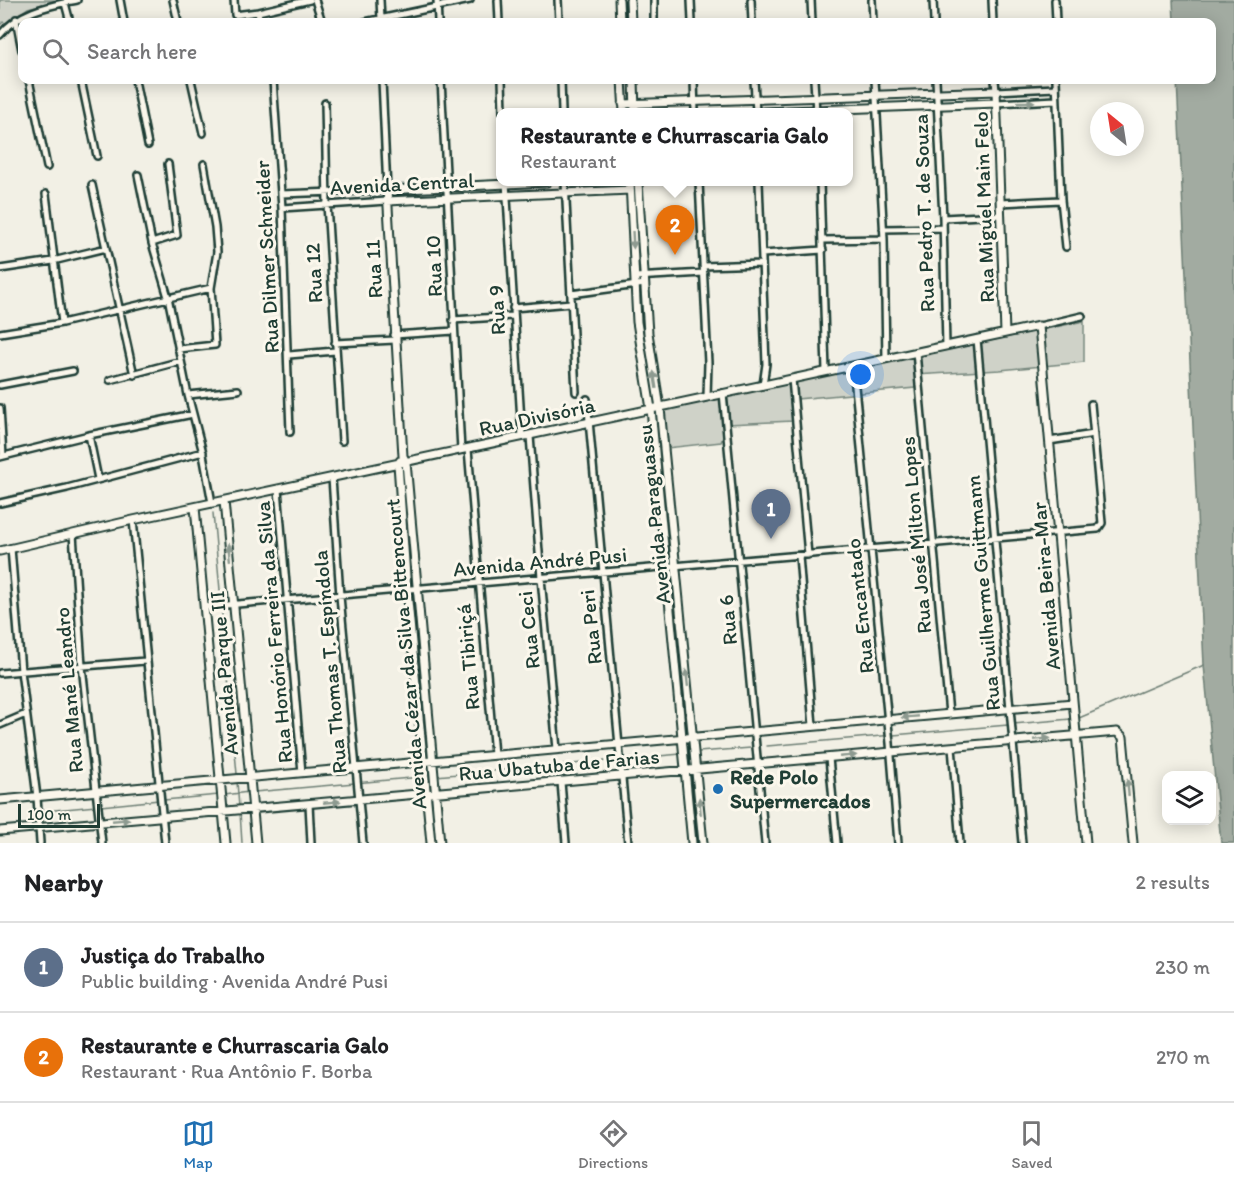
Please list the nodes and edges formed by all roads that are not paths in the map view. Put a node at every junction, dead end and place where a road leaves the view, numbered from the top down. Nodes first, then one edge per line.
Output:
1 (77, 0) edge
2 (120, 0) edge
3 (172, 0) edge
4 (234, 0) edge
5 (310, 0) edge
6 (315, 0) edge
7 (380, 0) edge
8 (437, 0) edge
9 (470, 0) edge
10 (498, 0) edge
11 (558, 0) edge
12 (619, 0) edge
13 (630, 0) edge
14 (654, 0) edge
15 (691, 0) edge
16 (751, 0) edge
17 (811, 0) edge
18 (872, 0) edge
19 (933, 0) edge
20 (992, 0) edge
21 (1055, 0) edge
22 (65, 3) junction
23 (438, 8) junction
24 (258, 12) junction
25 (19, 18) edge
26 (68, 18) edge
27 (123, 18) edge
28 (177, 18) edge
29 (259, 18) edge
30 (321, 18) edge
31 (381, 18) edge
32 (386, 18) edge
33 (438, 18) edge
34 (499, 18) edge
35 (559, 18) edge
36 (620, 18) edge
37 (631, 18) edge
38 (654, 18) edge
39 (692, 18) edge
40 (752, 18) edge
41 (812, 18) edge
42 (873, 18) edge
43 (934, 18) edge
44 (993, 18) edge
45 (1056, 18) edge
46 (16, 20) joint
47 (18, 30) edge
48 (0, 35) edge
49 (30, 84) edge
50 (82, 84) edge
51 (136, 84) edge
52 (191, 84) edge
53 (273, 84) edge
54 (382, 84) edge
55 (441, 84) edge
56 (502, 84) edge
57 (561, 84) edge
58 (622, 84) edge
59 (633, 84) edge
60 (694, 84) edge
61 (754, 84) edge
62 (814, 84) edge
63 (875, 84) edge
64 (936, 84) edge
65 (995, 84) edge
66 (1056, 84) edge
67 (1056, 88) junction
68 (996, 91) junction
69 (936, 93) junction
70 (876, 95) junction
71 (815, 98) junction
72 (755, 100) junction
73 (1056, 100) junction
74 (695, 102) junction
75 (325, 103) dead end
76 (997, 103) junction
77 (624, 104) junction
78 (635, 104) junction
79 (937, 105) junction
80 (503, 108) edge
81 (562, 108) edge
82 (624, 108) edge
83 (635, 108) edge
84 (695, 108) edge
85 (756, 108) edge
86 (816, 108) edge
87 (877, 108) junction
88 (853, 109) edge
89 (203, 133) dead end
90 (148, 145) dead end
91 (97, 156) dead end
92 (168, 164) dead end
93 (204, 164) dead end
94 (47, 166) dead end
95 (138, 175) dead end
96 (496, 183) edge
97 (92, 185) dead end
98 (447, 186) junction
99 (506, 186) edge
100 (565, 186) edge
101 (630, 186) edge
102 (639, 186) edge
103 (699, 186) edge
104 (759, 186) edge
105 (820, 186) edge
106 (387, 190) junction
107 (327, 192) junction
108 (566, 193) junction
109 (46, 194) dead end
110 (281, 194) junction
111 (507, 196) junction
112 (448, 198) junction
113 (1061, 200) junction
114 (387, 201) junction
115 (1001, 203) junction
116 (327, 204) junction
117 (282, 208) junction
118 (1001, 214) junction
119 (943, 218) junction
120 (943, 228) junction
121 (883, 229) junction
122 (884, 239) junction
123 (823, 240) junction
124 (152, 243) junction
125 (1066, 246) dead end
126 (106, 248) junction
127 (823, 250) junction
128 (762, 254) junction
129 (53, 261) junction
130 (762, 264) junction
131 (0, 269) edge
132 (704, 269) junction
133 (642, 282) junction
134 (211, 288) junction
135 (571, 294) junction
136 (168, 297) junction
137 (571, 303) junction
138 (513, 308) junction
139 (118, 310) junction
140 (513, 316) junction
141 (1082, 316) dead end
142 (453, 320) junction
143 (62, 323) junction
144 (1039, 326) junction
145 (454, 331) junction
146 (0, 333) edge
147 (1005, 333) junction
148 (394, 337) junction
149 (976, 339) junction
150 (335, 343) junction
151 (946, 346) junction
152 (178, 349) junction
153 (335, 351) junction
154 (916, 352) junction
155 (289, 355) junction
156 (886, 359) junction
157 (181, 361) junction
158 (853, 366) junction
159 (73, 371) dead end
160 (826, 372) junction
161 (134, 375) junction
162 (792, 379) junction
163 (110, 380) dead end
164 (0, 385) edge
165 (763, 385) junction
166 (238, 390) dead end
167 (576, 392) dead end
168 (723, 393) junction
169 (188, 395) junction
170 (707, 397) junction
171 (587, 399) dead end
172 (1091, 404) dead end
173 (0, 408) edge
174 (660, 408) junction
175 (651, 410) junction
176 (193, 414) junction
177 (589, 423) junction
178 (290, 432) dead end
179 (1094, 434) junction
180 (89, 435) junction
181 (526, 436) junction
182 (342, 441) dead end
183 (1050, 441) junction
184 (464, 449) junction
185 (203, 452) junction
186 (1, 456) edge
187 (403, 460) junction
188 (332, 478) junction
189 (98, 479) junction
190 (278, 489) junction
191 (224, 501) junction
192 (0, 503) edge
193 (212, 503) junction
194 (195, 507) junction
195 (133, 520) junction
196 (1058, 533) junction
197 (73, 534) junction
198 (994, 538) junction
199 (934, 544) junction
200 (11, 548) junction
201 (870, 549) junction
202 (0, 551) edge
203 (808, 555) junction
204 (799, 556) junction
205 (739, 561) junction
206 (666, 567) junction
207 (676, 567) junction
208 (602, 573) junction
209 (540, 578) junction
210 (478, 584) junction
211 (418, 589) junction
212 (408, 590) junction
213 (340, 596) junction
214 (287, 601) junction
215 (235, 605) junction
216 (204, 607) junction
217 (145, 661) junction
218 (82, 666) junction
219 (21, 671) junction
220 (0, 673) edge
221 (1074, 705) junction
222 (1011, 708) junction
223 (26, 714) junction
224 (949, 714) junction
225 (888, 719) junction
226 (0, 725) edge
227 (813, 726) junction
228 (755, 733) junction
229 (1077, 733) junction
230 (693, 736) junction
231 (682, 738) junction
232 (1013, 739) junction
233 (619, 744) junction
234 (952, 747) junction
235 (557, 749) junction
236 (891, 753) junction
237 (494, 755) junction
238 (829, 758) junction
239 (434, 761) junction
240 (758, 764) junction
241 (424, 765) junction
242 (696, 766) junction
243 (685, 767) junction
244 (356, 768) junction
245 (302, 772) junction
246 (623, 776) junction
247 (246, 778) junction
248 (224, 780) junction
249 (561, 782) junction
250 (160, 785) junction
251 (431, 790) junction
252 (95, 795) junction
253 (359, 796) junction
254 (37, 800) junction
255 (0, 801) edge
256 (309, 804) junction
257 (226, 809) junction
258 (253, 809) junction
259 (162, 816) junction
260 (99, 819) junction
261 (39, 826) junction
262 (0, 831) edge
263 (40, 843) edge
264 (102, 843) edge
265 (165, 843) edge
266 (226, 843) edge
267 (256, 843) edge
268 (311, 843) edge
269 (363, 843) edge
270 (431, 843) edge
271 (440, 843) edge
272 (566, 843) edge
273 (628, 843) edge
274 (692, 843) edge
275 (703, 843) edge
276 (765, 843) edge
277 (837, 843) edge
278 (898, 843) edge
279 (960, 843) edge
280 (1022, 843) edge
281 (1086, 843) edge
282 (1133, 843) edge

1 - 22 street
2 - 27 street
3 - 28 street
4 - 24 street
5 - 24 street
6 - 30 street
7 - 31 street
8 - 23 street
9 - 23 street
10 - 34 street
11 - 35 street
12 - 36 street
13 - 37 street
14 - 38 street
15 - 39 street
16 - 40 street
17 - 41 street
18 - 42 street
19 - 43 street
20 - 44 street
21 - 45 street
22 - 25 street
22 - 26 street
23 - 32 street
23 - 33 street
24 - 29 street
46 - 47 street
46 - 48 street
49 - 94 street
50 - 91 street
51 - 90 street
52 - 89 street
53 - 110 street, Rua Dilmer Schneider
54 - 106 street, Rua 11
55 - 98 street, Rua 10
56 - 80 street
57 - 81 street
58 - 77 street
59 - 78 street
60 - 74 street
61 - 72 street
62 - 71 street
63 - 70 street
64 - 69 street, Rua Pedro T. de Souza
65 - 68 street, Rua Miguel Main Felo
66 - 67 street
67 - 68 street
67 - 73 street
68 - 69 street
68 - 76 street, Rua Miguel Main Felo
69 - 70 street
69 - 79 street, Rua Pedro T. de Souza
70 - 71 street
70 - 87 street
71 - 72 street
71 - 86 street
72 - 74 street
72 - 85 street
76 -> 73 street
73 - 113 street
74 - 78 street
74 - 84 street
75 - 107 street, Rua 12
76 - 79 street
76 - 115 street, Rua Miguel Main Felo
77 - 78 street
77 - 82 street
78 - 83 street
79 - 87 street
79 - 119 street, Rua Pedro T. de Souza
87 - 88 street
87 - 121 street
92 - 124 street
93 - 134 street
95 - 124 street
96 - 98 street, Avenida Central
97 - 126 street
98 - 106 street, Avenida Central
98 - 112 street, Rua 10
99 - 111 street, Rua 9
100 - 108 street
101 - 108 street, Avenida Central
101 -> 133 street, Avenida Paraguassu
102 - 133 street, Avenida Paraguassu
103 - 132 street
104 - 128 street
105 - 123 street
106 - 107 street, Avenida Central
106 - 114 street, Rua 11
107 - 110 street, Avenida Central
107 - 116 street, Rua 12
108 - 111 street, Avenida Central
108 - 135 street
109 - 129 street
110 - 117 street, Rua Dilmer Schneider
111 - 112 street, Avenida Central
111 - 138 street, Rua 9
112 - 114 street, Avenida Central
112 - 142 street, Rua 10
113 - 115 street
113 - 125 street
114 - 116 street, Avenida Central
114 - 148 street, Rua 11
115 - 118 street, Rua Miguel Main Felo
116 - 117 street, Avenida Central
116 - 150 street, Rua 12
117 - 155 street, Rua Dilmer Schneider
118 - 119 street
118 - 147 street, Rua Miguel Main Felo
119 - 120 street, Rua Pedro T. de Souza
120 - 121 street
120 - 151 street, Rua Pedro T. de Souza
121 - 122 street
122 - 123 street
122 - 156 street
123 - 127 street
124 - 136 street
126 - 129 street
126 - 139 street
127 - 128 street
127 - 160 street
128 - 130 street
129 - 131 street
129 - 143 street
130 - 132 street
130 - 165 street
132 - 133 street
132 - 170 street
133 - 135 street
174 -> 133 street, Avenida Paraguassu
133 - 175 street, Avenida Paraguassu
134 - 136 street
134 - 152 street
135 - 137 street
136 - 139 street
136 - 152 street
137 - 138 street
137 - 167 street
138 - 140 street, Rua 9
139 - 143 street
139 - 161 street
140 - 142 street
140 - 181 street, Rua 9
141 - 144 street, Rua Divisória
142 - 145 street, Rua 10
143 - 146 street
144 - 147 street, Rua Divisória
144 - 183 street, Avenida Beira-Mar
145 - 148 street
145 - 184 street, Rua 10
147 - 149 street, Rua Divisória
148 - 150 street
148 - 187 street, Rua 11
149 - 151 street, Rua Divisória
149 - 198 street, Rua Guilherme Guittmann
150 - 153 street, Rua 12
151 - 154 street, Rua Divisória
152 - 157 street
153 - 155 street
153 - 182 street, Rua 12
154 - 156 street, Rua Divisória
154 - 199 street, Rua José Milton Lopes
155 - 178 street, Rua Dilmer Schneider
156 - 158 street, Rua Divisória
157 - 161 street
157 - 169 street
158 - 160 street, Rua Divisória
158 - 201 street, Rua Encantado
159 - 164 street
160 - 162 street, Rua Divisória
161 - 163 street
162 - 165 street, Rua Divisória
162 - 203 street
165 - 168 street, Rua Divisória
166 - 169 street
168 - 170 street, Rua Divisória
168 - 205 street, Rua 6
169 - 176 street
170 - 174 street, Rua Divisória
171 - 177 street, Rua Peri
172 - 179 street
173 - 186 street
174 - 175 street, Rua Divisória
174 - 207 street, Avenida Paraguassu
175 - 177 street, Rua Divisória
175 - 206 street, Avenida Paraguassu
176 - 180 street
176 - 185 street
177 - 181 street, Rua Divisória
177 - 208 street, Rua Peri
179 - 183 street
179 - 196 street, Avenida André Pusi
180 - 186 street
180 - 189 street
181 - 184 street, Rua Divisória
181 - 209 street, Rua Ceci
183 - 196 street, Avenida Beira-Mar
184 - 187 street, Rua Divisória
184 - 210 street, Rua Tibiriçá
185 - 189 street
185 - 193 street
187 - 188 street, Rua Divisória
187 - 211 street, Avenida Cézar da Silva Bittencourt
187 - 212 street, Avenida Cézar da Silva Bittencourt
188 - 190 street, Rua Divisória
188 - 213 street, Rua Thomas T. Espíndola
189 - 192 street
190 - 191 street, Rua Divisória
190 - 214 street, Rua Honório Ferreira da Silva
191 - 193 street, Rua Divisória
215 -> 191 street, Avenida Parque III
193 - 194 street, Rua Divisória
194 - 195 street, Rua Divisória
194 - 216 street, Avenida Parque III
195 - 197 street, Rua Divisória
195 - 217 street
196 - 198 street, Avenida André Pusi
196 - 221 street, Avenida Beira-Mar
197 - 200 street, Rua Divisória
197 - 218 street, Rua Mané Leandro
198 - 199 street, Avenida André Pusi
198 - 222 street, Rua Guilherme Guittmann
199 - 201 street, Avenida André Pusi
199 - 224 street, Rua José Milton Lopes
200 - 202 street, Rua Divisória
200 - 219 street
201 - 203 street, Avenida André Pusi
201 - 225 street, Rua Encantado
203 - 204 street, Avenida André Pusi
204 - 205 street, Avenida André Pusi
204 - 227 street
205 - 207 street, Avenida André Pusi
205 - 228 street, Rua 6
206 - 207 street, Avenida André Pusi
206 - 208 street, Avenida André Pusi
206 - 231 street, Avenida Paraguassu
230 -> 207 street, Avenida Paraguassu
208 - 209 street, Avenida André Pusi
208 - 233 street, Rua Peri
209 - 210 street, Avenida André Pusi
209 - 235 street, Rua Ceci
210 - 211 street, Avenida André Pusi
210 - 237 street, Rua Tibiriçá
211 - 212 street, Avenida André Pusi
211 - 239 street, Avenida Cézar da Silva Bittencourt
212 - 213 street, Avenida André Pusi
212 - 241 street, Avenida Cézar da Silva Bittencourt
213 - 214 street, Avenida André Pusi
213 - 244 street, Rua Thomas T. Espíndola
214 - 215 street, Avenida André Pusi
214 - 245 street, Rua Honório Ferreira da Silva
215 - 216 street, Avenida André Pusi
215 - 247 street, Avenida Parque III
216 - 248 street, Avenida Parque III
217 - 218 street
217 - 250 street
218 - 219 street
218 - 252 street, Rua Mané Leandro
219 - 220 street
219 - 223 street
221 - 222 street, Rua Ubatuba de Farias
221 - 229 street, Avenida Beira-Mar
222 - 224 street, Rua Ubatuba de Farias
222 - 232 street, Rua Guilherme Guittmann
223 - 226 street
223 - 254 street
224 -> 225 street, Rua Ubatuba de Farias
225 - 227 street, Rua Ubatuba de Farias
225 - 236 street, Rua Encantado
227 - 228 street, Rua Ubatuba de Farias
228 - 230 street, Rua Ubatuba de Farias
228 - 240 street, Rua 6
232 -> 229 street, Rua Ubatuba de Farias
229 - 281 street, Avenida Beira-Mar
282 -> 229 street, Rua Ubatuba de Farias
230 - 231 street, Rua Ubatuba de Farias
230 - 242 street, Avenida Paraguassu
231 - 233 street, Rua Ubatuba de Farias
231 - 243 street, Avenida Paraguassu
232 - 234 street, Rua Ubatuba de Farias
232 - 280 street, Rua Guilherme Guittmann
233 - 235 street, Rua Ubatuba de Farias
233 - 246 street, Rua Peri
234 - 236 street, Rua Ubatuba de Farias
234 - 279 street
235 - 237 street, Rua Ubatuba de Farias
238 -> 236 street, Rua Ubatuba de Farias
236 - 278 street, Rua Encantado
237 - 239 street, Rua Ubatuba de Farias
238 - 240 street, Rua Ubatuba de Farias
238 - 277 street
239 - 241 street, Rua Ubatuba de Farias
239 - 251 street, Avenida Cézar da Silva Bittencourt
240 - 242 street, Rua Ubatuba de Farias
240 - 276 street, Rua 6
241 - 244 street, Rua Ubatuba de Farias
241 - 251 street, Avenida Cézar da Silva Bittencourt
242 - 243 street, Rua Ubatuba de Farias
275 -> 242 street, Avenida Paraguassu
243 - 246 street, Rua Ubatuba de Farias
243 - 274 street, Avenida Paraguassu
244 - 245 street, Rua Ubatuba de Farias
244 - 253 street, Rua Thomas T. Espíndola
245 - 247 street, Rua Ubatuba de Farias
246 - 249 street, Rua Ubatuba de Farias
246 - 273 street
247 - 248 street, Rua Ubatuba de Farias
247 - 258 street, Avenida Parque III
248 - 250 street, Rua Ubatuba de Farias
248 - 257 street, Avenida Parque III
249 - 251 street, Rua Ubatuba de Farias
249 - 272 street
250 - 252 street, Rua Ubatuba de Farias
250 - 259 street
251 - 253 street, Rua Ubatuba de Farias
251 - 270 street, Avenida Cézar da Silva Bittencourt
251 - 271 street, Avenida Cézar da Silva Bittencourt
252 - 254 street, Rua Ubatuba de Farias
252 - 260 street, Rua Mané Leandro
256 -> 253 street, Rua Ubatuba de Farias
253 - 269 street, Rua Thomas T. Espíndola
254 - 255 street, Rua Ubatuba de Farias
254 - 261 street
256 - 258 street, Rua Ubatuba de Farias
256 - 268 street
257 - 258 street, Rua Ubatuba de Farias
257 - 259 street, Rua Ubatuba de Farias
257 - 266 street, Avenida Parque III
258 - 267 street, Avenida Parque III
260 -> 259 street, Rua Ubatuba de Farias
259 - 265 street
260 - 261 street, Rua Ubatuba de Farias
260 - 264 street, Rua Mané Leandro
261 - 262 street, Rua Ubatuba de Farias
261 - 263 street

